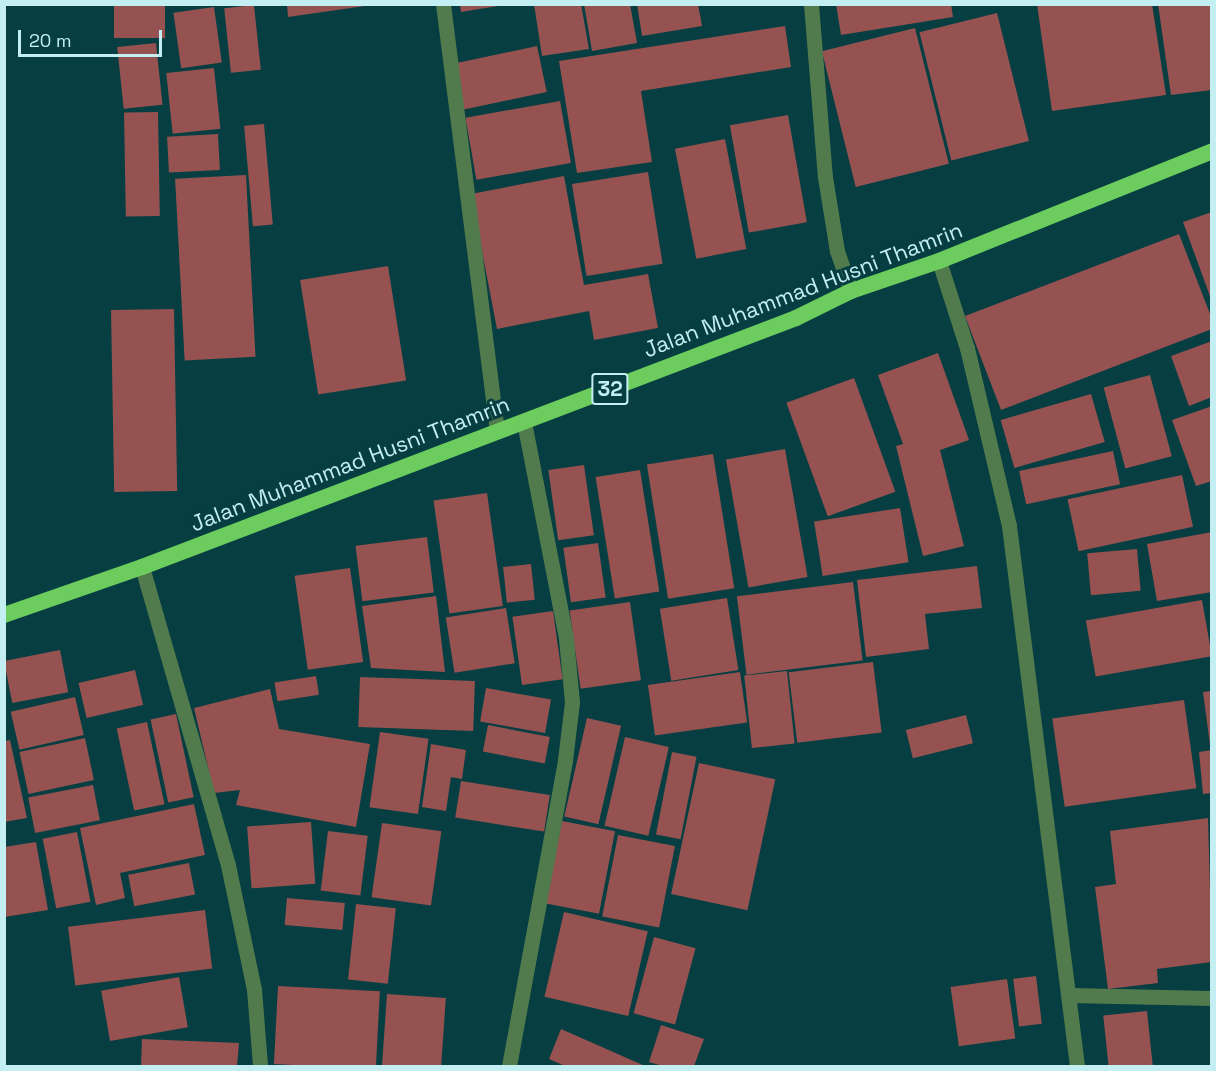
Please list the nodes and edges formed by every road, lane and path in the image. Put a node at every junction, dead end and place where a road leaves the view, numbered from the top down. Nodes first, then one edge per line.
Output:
1 (443, 4) edge
2 (811, 4) edge
3 (1212, 151) edge
4 (939, 261) junction
5 (851, 291) junction
6 (524, 422) junction
7 (497, 431) junction
8 (142, 567) junction
9 (4, 615) edge
10 (1068, 995) junction
11 (1212, 998) edge
12 (260, 1066) edge
13 (509, 1066) edge
14 (1077, 1066) edge

1 - 7 street
2 - 5 street
3 - 4 highway, Jalan Muhammad Husni Thamrin / 32
4 - 5 highway, Jalan Muhammad Husni Thamrin / 32
4 - 10 street
5 - 6 highway, Jalan Muhammad Husni Thamrin / 32
6 - 7 highway, Jalan Muhammad Husni Thamrin / 32
6 - 13 street
7 - 8 highway, Jalan Muhammad Husni Thamrin / 32
8 - 9 highway, Jalan Muhammad Husni Thamrin / 32
8 - 12 street
10 - 11 street
10 - 14 street

